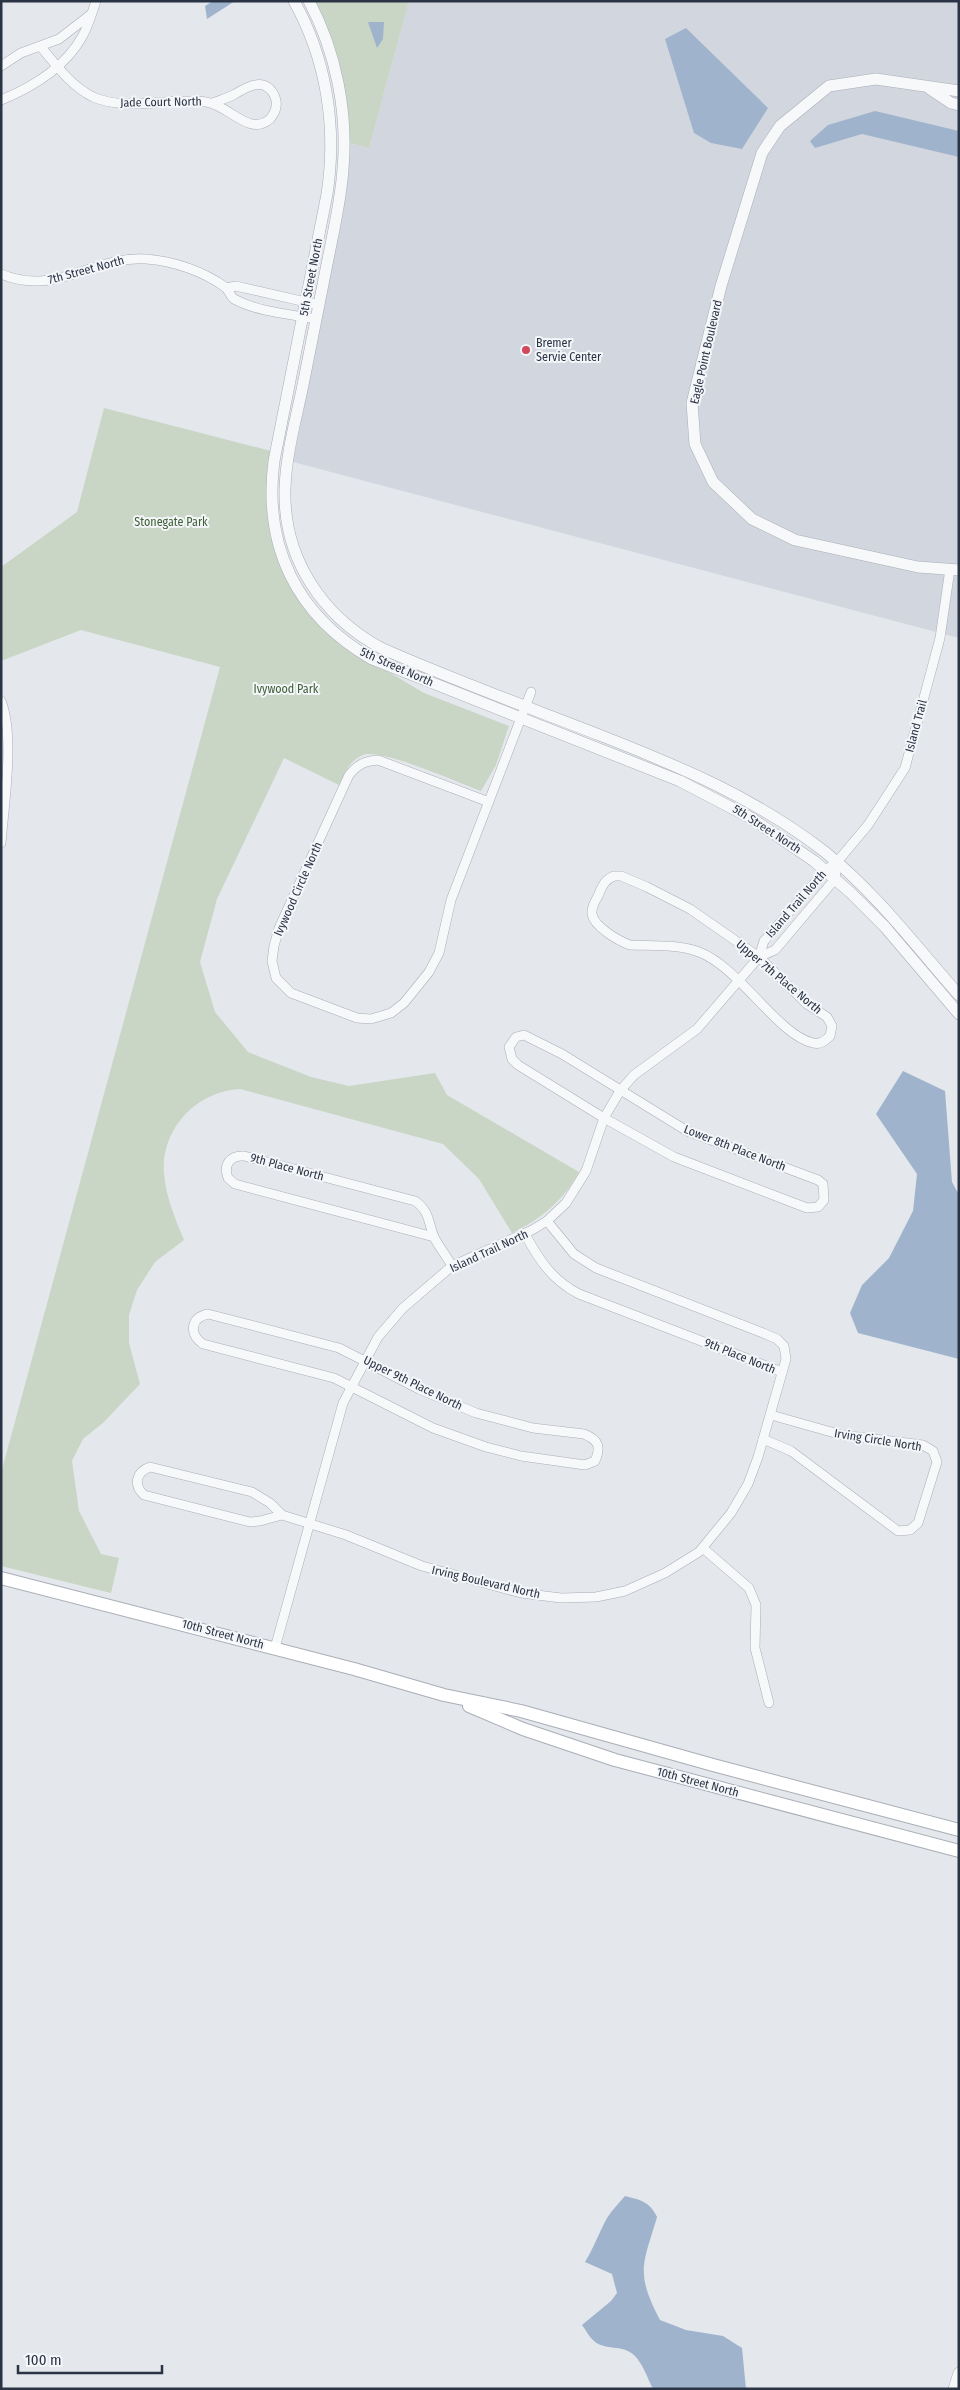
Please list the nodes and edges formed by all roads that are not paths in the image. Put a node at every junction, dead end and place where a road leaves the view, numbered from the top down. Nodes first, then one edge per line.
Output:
1 (96, 1) edge
2 (294, 1) edge
3 (309, 1) edge
4 (90, 15) junction
5 (41, 47) junction
6 (1, 66) edge
7 (57, 67) junction
8 (929, 88) junction
9 (959, 91) edge
10 (3, 96) edge
11 (212, 103) junction
12 (959, 104) edge
13 (1, 274) edge
14 (226, 288) junction
15 (306, 302) junction
16 (319, 305) junction
17 (303, 317) junction
18 (316, 319) junction
19 (954, 570) edge
20 (531, 692) dead end
21 (1, 701) edge
22 (526, 706) junction
23 (521, 718) junction
24 (489, 802) junction
25 (1, 843) edge
26 (837, 862) junction
27 (826, 870) junction
28 (836, 878) junction
29 (760, 957) junction
30 (739, 980) junction
31 (959, 995) edge
32 (959, 1014) edge
33 (620, 1091) junction
34 (604, 1118) junction
35 (547, 1221) junction
36 (525, 1234) junction
37 (434, 1237) junction
38 (452, 1266) junction
39 (365, 1360) junction
40 (782, 1372) junction
41 (351, 1387) junction
42 (771, 1416) junction
43 (763, 1439) junction
44 (282, 1515) junction
45 (309, 1523) junction
46 (704, 1548) junction
47 (1, 1578) edge
48 (275, 1648) junction
49 (444, 1695) junction
50 (769, 1703) dead end
51 (959, 1830) edge
52 (959, 1851) edge
53 (959, 2373) edge
54 (954, 2389) edge

1 - 4 street
2 - 15 street, 5th Street North
3 - 16 street, 5th Street North
4 - 5 street
4 - 7 street
5 - 6 street
5 - 7 street, Jade Court North
7 - 10 street
7 - 11 street, Jade Court North
8 - 9 street, Eagle Point Boulevard
8 - 12 street, Eagle Point Boulevard
8 - 19 street, Eagle Point Boulevard
11 - 11 street, Jade Court North
13 - 14 street, 7th Street North
14 - 15 street, 7th Street North
14 - 17 street, 7th Street North
15 - 16 street, 7th Street North
15 - 17 street, 5th Street North
16 - 18 street, 5th Street North
17 - 18 street, 7th Street North
17 - 23 street, 5th Street North
18 - 22 street, 5th Street North
19 - 26 street, Island Trail
20 - 22 street, Ivywood Circle North
21 - 25 street
22 - 23 street, Ivywood Circle North
22 - 26 street, 5th Street North
23 - 24 street, Ivywood Circle North
23 - 27 street, 5th Street North
24 - 24 street, Ivywood Circle North
26 - 27 street, Island Trail North
26 - 28 street, Island Trail North
26 - 31 street, 5th Street North
27 - 28 street, 5th Street North
27 - 29 street, Island Trail North
28 - 29 street, Island Trail North
28 - 32 street, 5th Street North
29 - 30 street, Island Trail North
29 - 30 street, Upper 7th Place North
29 - 30 street, Upper 7th Place North
30 - 33 street, Island Trail North
33 - 34 street, Island Trail North
33 - 34 street, Lower 8th Place North
33 - 34 street, Lower 8th Place North
34 - 35 street, Island Trail North
35 - 36 street, Island Trail North
35 - 40 street, 9th Place North
36 - 38 street, Island Trail North
36 - 40 street, 9th Place North
37 - 37 street, 9th Place North
37 - 38 street, 9th Place North
38 - 39 street, Island Trail North
39 - 41 street, Island Trail North
39 - 41 street, Upper 9th Place North
39 - 41 street, Upper 9th Place North
40 - 42 street, Irving Boulevard North
41 - 45 street, Island Trail North
42 - 43 street, Irving Boulevard North
42 - 43 street, Irving Circle North
43 - 46 street, Irving Boulevard North
44 - 44 street, Irving Boulevard North
44 - 45 street, Irving Boulevard North
45 - 46 street, Irving Boulevard North
45 - 48 street, Island Trail North
46 - 50 street
47 - 48 main road, 10th Street North
48 - 49 main road, 10th Street North
49 - 51 main road, 10th Street North
49 - 52 main road, 10th Street North
53 - 54 street

